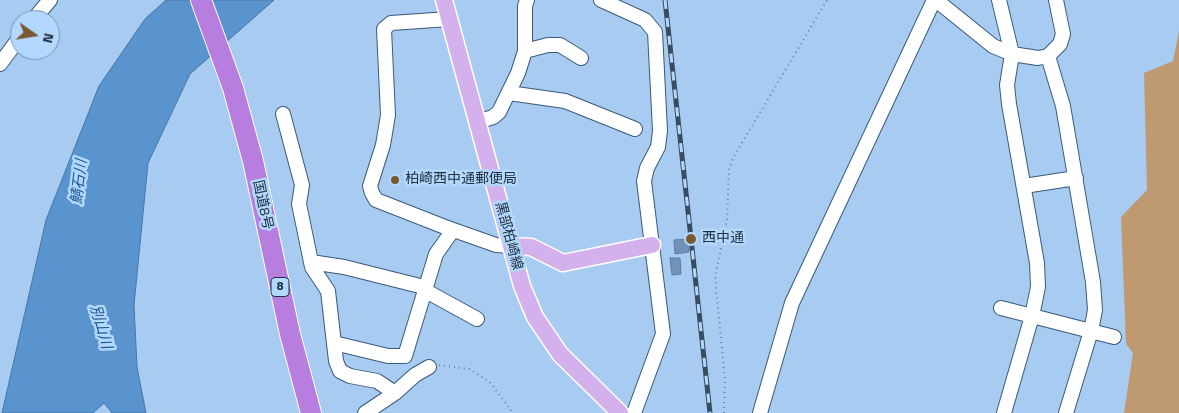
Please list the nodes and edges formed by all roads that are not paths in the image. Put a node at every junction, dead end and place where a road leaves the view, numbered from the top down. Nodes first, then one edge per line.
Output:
1 (50, 0) edge
2 (201, 0) edge
3 (444, 0) edge
4 (527, 0) edge
5 (601, 0) edge
6 (935, 0) edge
7 (999, 0) edge
8 (1056, 0) edge
9 (42, 10) edge
10 (449, 19) junction
11 (10, 50) edge
12 (525, 51) junction
13 (1012, 54) junction
14 (1048, 56) junction
15 (581, 58) dead end
16 (0, 64) edge
17 (510, 93) junction
18 (283, 114) dead end
19 (476, 122) junction
20 (635, 128) dead end
21 (1076, 178) junction
22 (1024, 186) junction
23 (453, 230) junction
24 (652, 245) junction
25 (512, 246) junction
26 (311, 262) junction
27 (424, 287) junction
28 (1001, 308) dead end
29 (1032, 316) junction
30 (477, 319) dead end
31 (1091, 331) junction
32 (1114, 337) dead end
33 (334, 343) junction
34 (430, 367) road end
35 (395, 393) junction
36 (311, 413) edge
37 (365, 413) edge
38 (620, 413) edge
39 (634, 413) edge
40 (760, 413) edge
41 (1004, 413) edge
42 (1066, 413) edge

1 - 9 street
2 - 36 highway, 国道8号 / 8
3 - 10 main road, 黒部柏崎線
4 - 12 street
5 - 24 street
6 - 13 street
6 - 40 street
7 - 13 street
8 - 14 street
10 - 19 main road, 黒部柏崎線
10 - 23 street
11 - 16 street
12 - 15 street
12 - 17 street
13 - 14 street
13 - 22 street
14 - 21 street
17 - 19 street
17 - 20 street
18 - 26 street
19 - 25 main road, 黒部柏崎線
21 - 22 street
21 - 31 street
22 - 29 street
23 - 25 street
23 - 27 street
24 - 25 main road
24 - 39 street
25 - 38 main road, 黒部柏崎線
26 - 27 street
26 - 33 street
27 - 30 street
27 - 33 street
28 - 29 street
29 - 31 street
29 - 41 street
31 - 32 street
31 - 42 street
33 - 35 street
34 - 35 street
35 - 37 street

